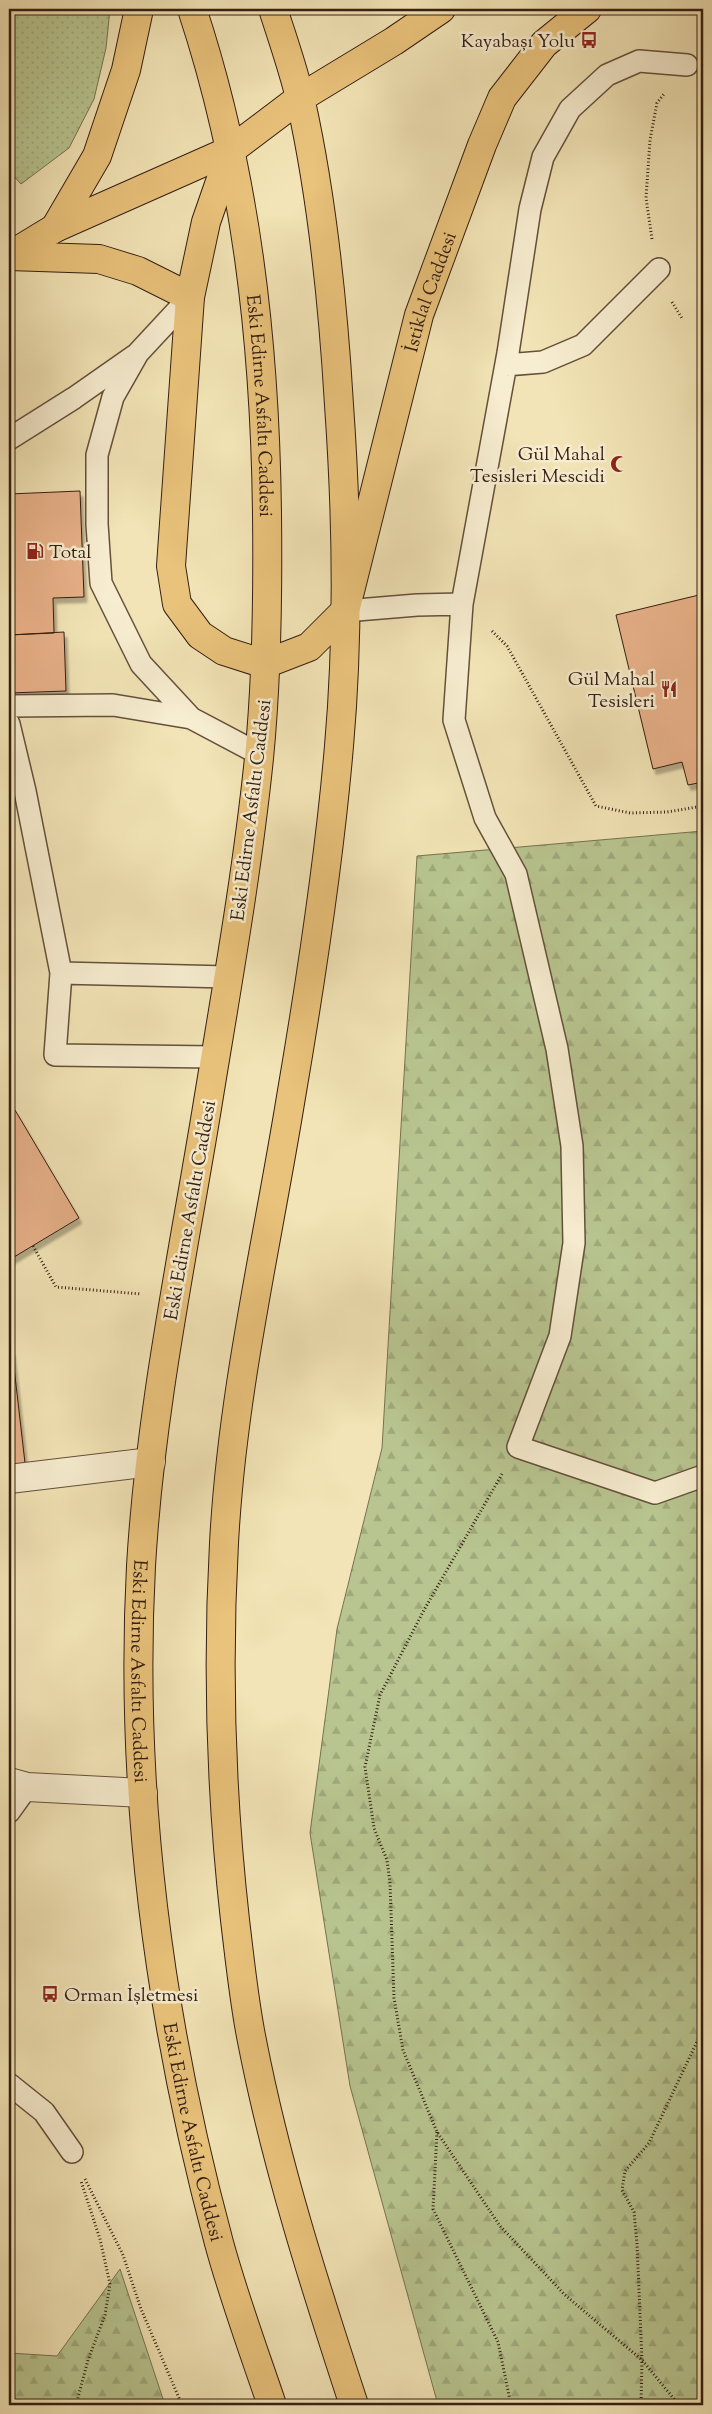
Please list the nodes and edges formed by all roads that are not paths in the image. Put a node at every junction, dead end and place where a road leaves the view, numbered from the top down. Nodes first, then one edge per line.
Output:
1 (139, 9) edge
2 (192, 9) edge
3 (273, 9) edge
4 (441, 9) edge
5 (587, 9) edge
6 (687, 65) road end
7 (300, 98) junction
8 (231, 150) junction
9 (55, 228) junction
10 (9, 256) edge
11 (659, 268) road end
12 (190, 297) junction
13 (138, 353) junction
14 (506, 364) junction
15 (9, 440) edge
16 (462, 604) junction
17 (345, 611) junction
18 (265, 664) junction
19 (9, 706) edge
20 (190, 718) junction
21 (9, 724) edge
22 (259, 754) junction
23 (61, 974) junction
24 (228, 977) junction
25 (215, 1057) junction
26 (151, 1462) junction
27 (703, 1476) edge
28 (9, 1480) edge
29 (18, 1784) edge
30 (143, 1793) junction
31 (9, 1812) edge
32 (9, 2084) edge
33 (72, 2152) road end
34 (272, 2405) edge
35 (354, 2405) edge

1 - 9 main road
2 - 8 main road, Eski Edirne Asfaltı Caddesi
3 - 7 main road
4 - 7 main road
5 - 17 main road, İstiklal Caddesi
6 - 14 lane
7 - 8 main road
7 - 17 main road
8 - 9 main road
8 - 12 main road
8 - 18 main road, Eski Edirne Asfaltı Caddesi
9 - 10 main road
10 - 12 main road
11 - 14 lane
12 - 13 lane
12 - 18 main road
13 - 15 lane
13 - 20 lane
14 - 16 lane
16 - 17 lane
16 - 27 lane
17 - 18 main road
17 - 35 main road
18 - 22 main road, Eski Edirne Asfaltı Caddesi
19 - 20 lane
20 - 22 lane
21 - 23 lane
22 - 24 main road, Eski Edirne Asfaltı Caddesi
23 - 24 lane
23 - 25 lane
24 - 25 main road, Eski Edirne Asfaltı Caddesi
25 - 26 main road, Eski Edirne Asfaltı Caddesi
26 - 28 street
26 - 30 main road, Eski Edirne Asfaltı Caddesi
29 - 30 street
29 - 31 lane
30 - 34 main road, Eski Edirne Asfaltı Caddesi
32 - 33 lane

